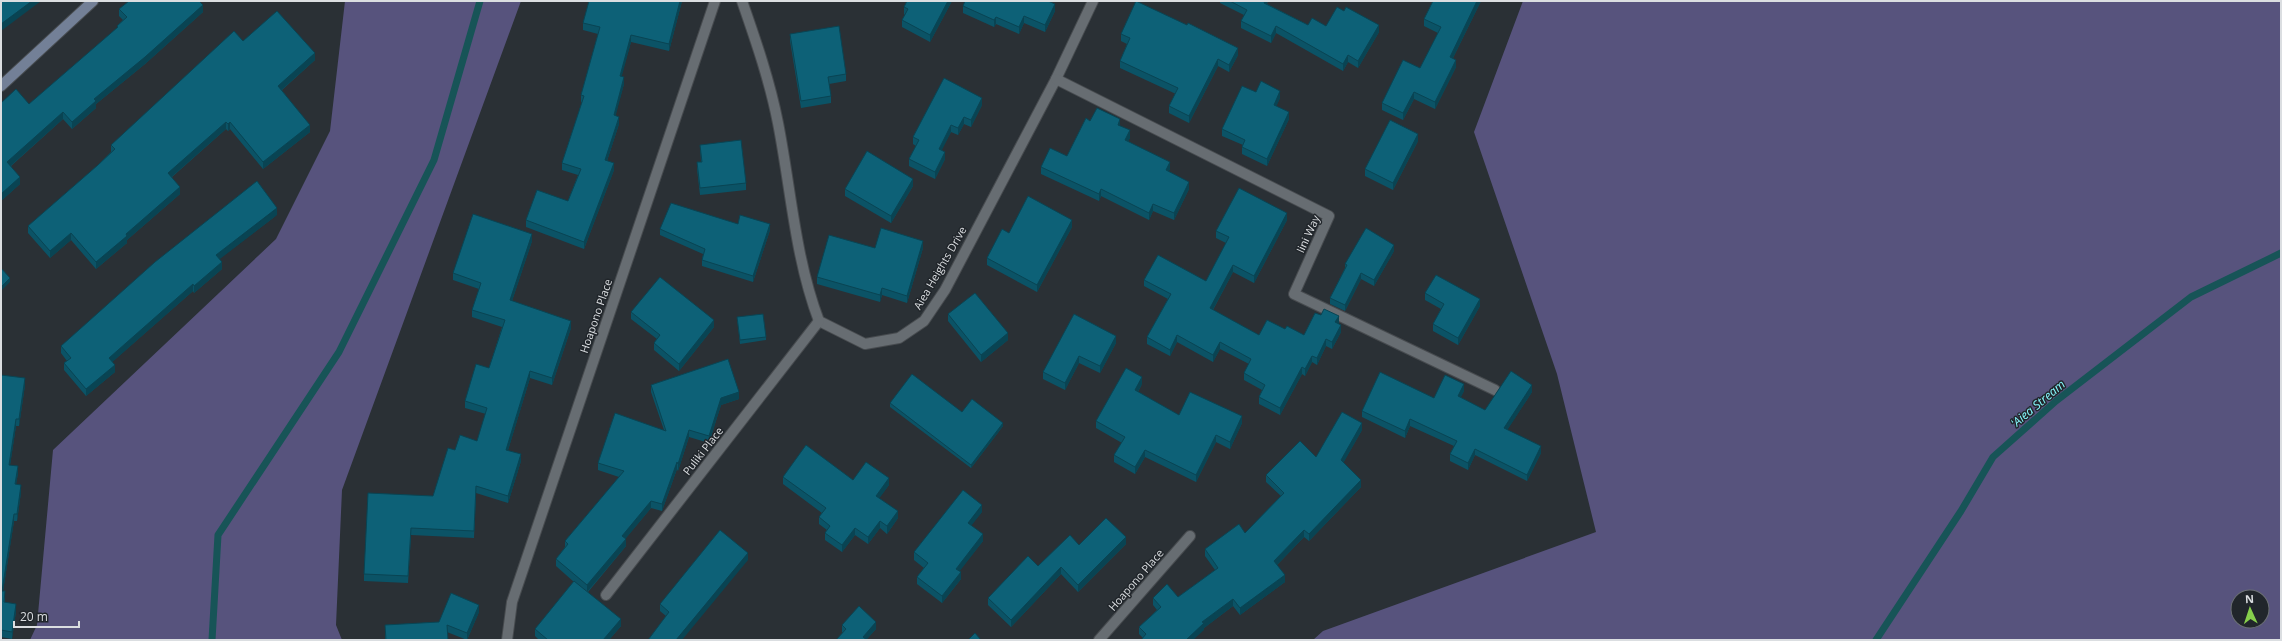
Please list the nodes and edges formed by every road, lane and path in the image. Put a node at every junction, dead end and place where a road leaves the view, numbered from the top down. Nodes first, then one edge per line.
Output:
1 (93, 1) edge
2 (715, 1) edge
3 (742, 1) edge
4 (1093, 1) edge
5 (1056, 79) junction
6 (1, 86) edge
7 (819, 322) junction
8 (1495, 390) dead end
9 (1190, 536) dead end
10 (606, 595) dead end
11 (507, 640) edge
12 (1099, 640) edge

1 - 6 street
2 - 11 street, Hoapono Place
3 - 7 street
4 - 5 street, Aiea Heights Drive
5 - 7 street, Aiea Heights Drive
5 - 8 street, Iini Way
7 - 10 street, Puliki Place
9 - 12 street, Hoapono Place

